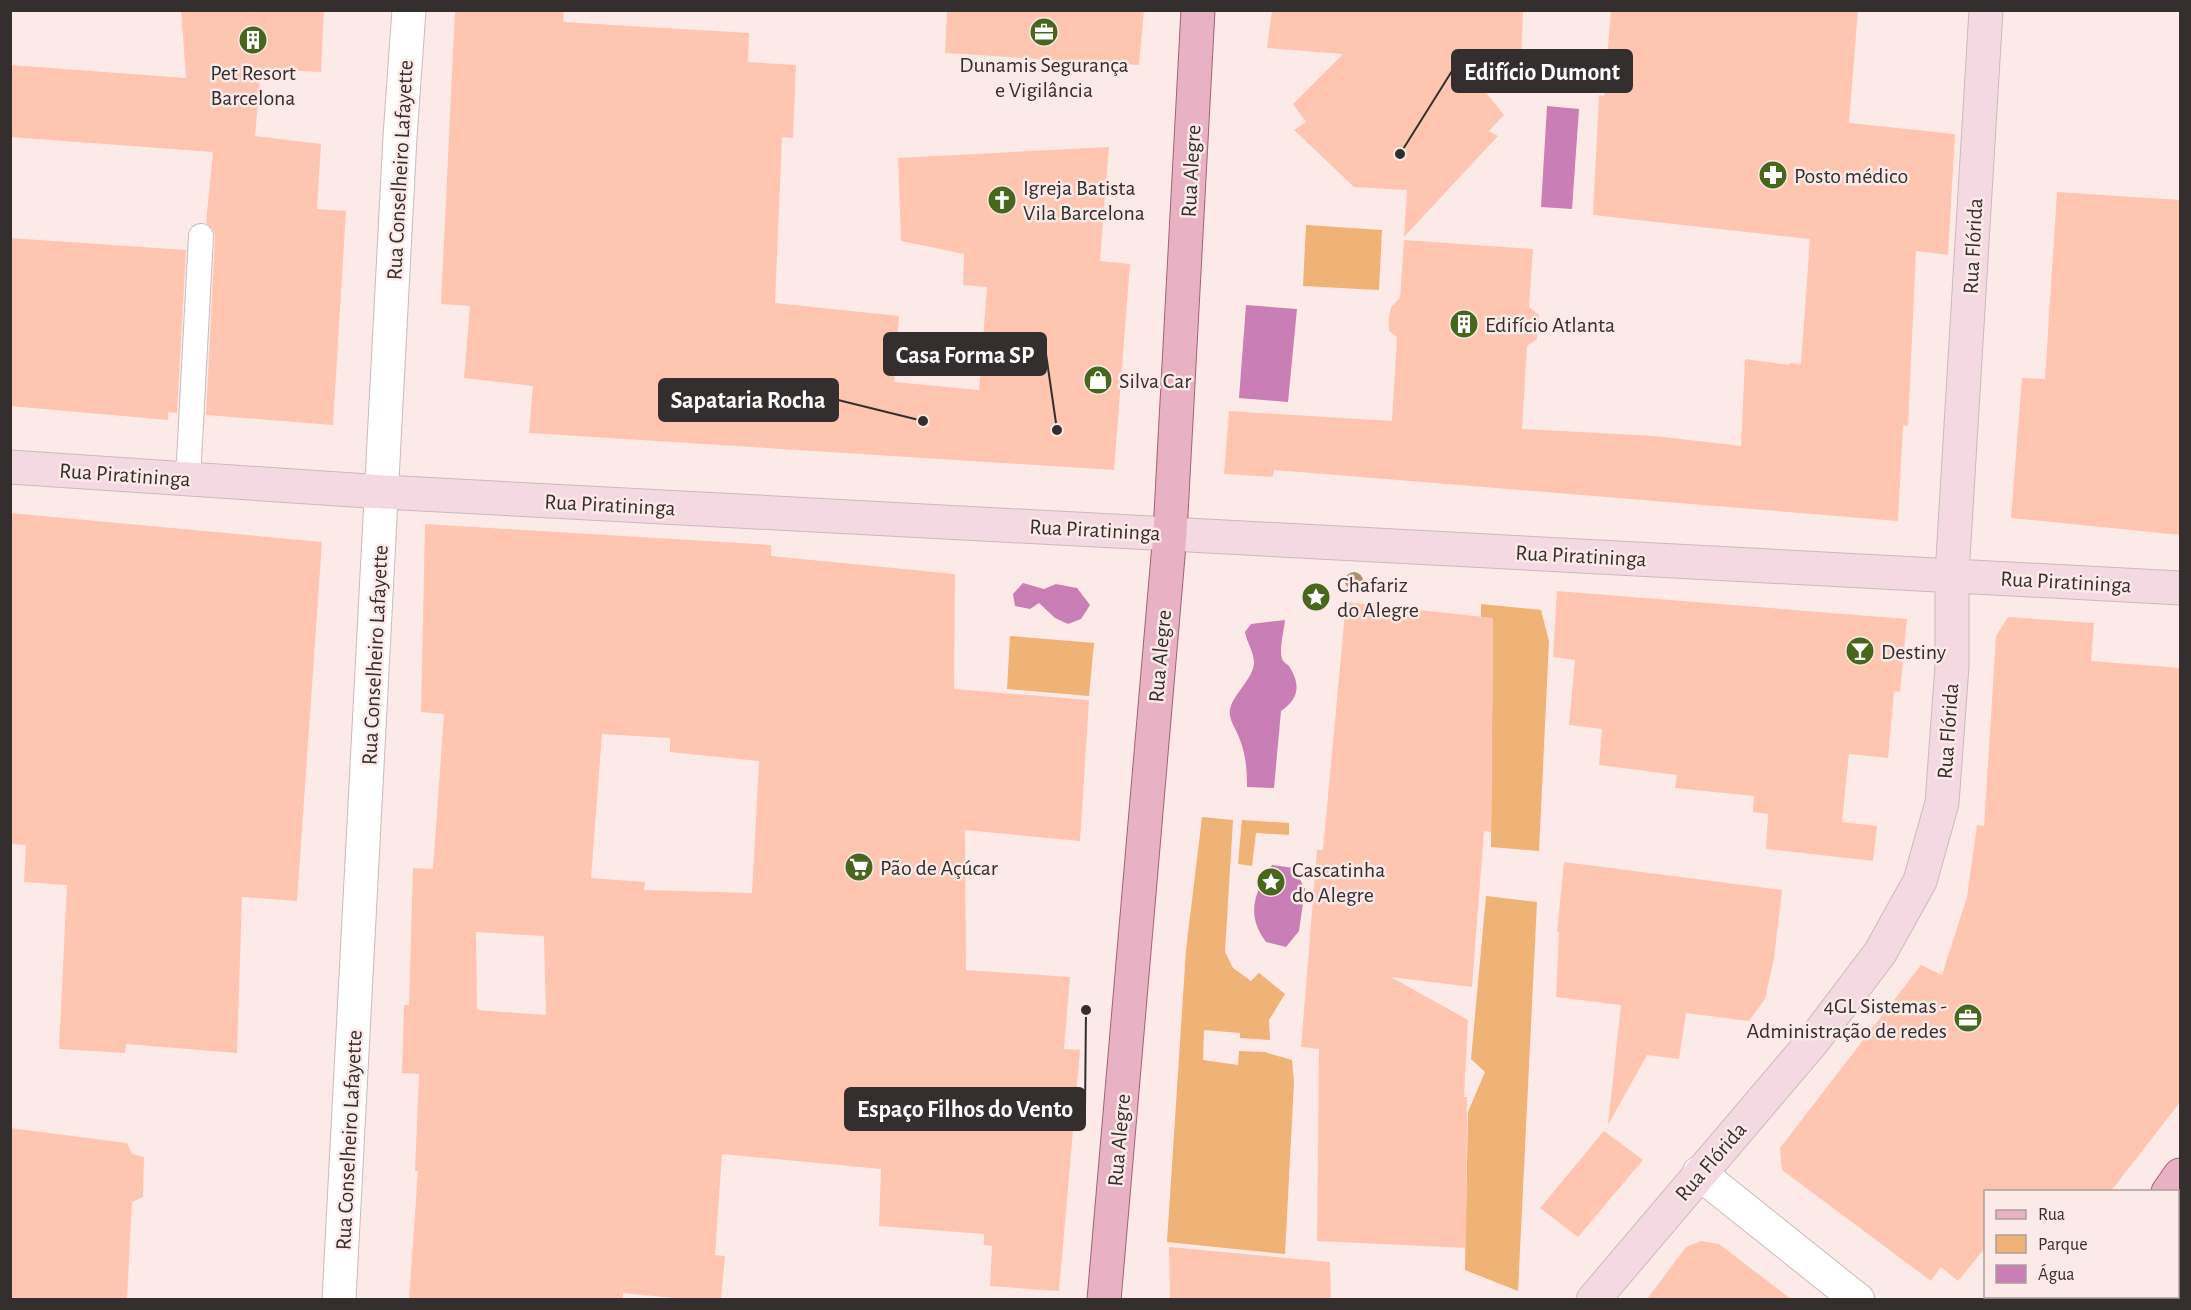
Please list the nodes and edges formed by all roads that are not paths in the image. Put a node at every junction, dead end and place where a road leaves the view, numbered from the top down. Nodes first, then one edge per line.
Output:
1 (409, 10) edge
2 (1198, 10) edge
3 (1986, 10) edge
4 (201, 236) dead end
5 (10, 467) edge
6 (188, 479) junction
7 (383, 492) junction
8 (1170, 533) junction
9 (1952, 575) junction
10 (2181, 588) edge
11 (1699, 1173) junction
12 (2181, 1175) edge
13 (2169, 1190) edge
14 (339, 1299) edge
15 (1104, 1299) edge
16 (1593, 1299) edge
17 (1858, 1299) edge

1 - 7 street, Rua Conselheiro Lafayette
2 - 8 main road, Rua Alegre
3 - 9 street, Rua Flórida
4 - 6 lane
5 - 6 street, Rua Piratininga
6 - 7 street, Rua Piratininga
7 - 8 street, Rua Piratininga
7 - 14 street, Rua Conselheiro Lafayette
8 - 9 street, Rua Piratininga
8 - 15 main road, Rua Alegre
9 - 10 street, Rua Piratininga
9 - 11 street, Rua Flórida
11 - 16 street, Rua Flórida
11 - 17 street
12 - 13 main road

